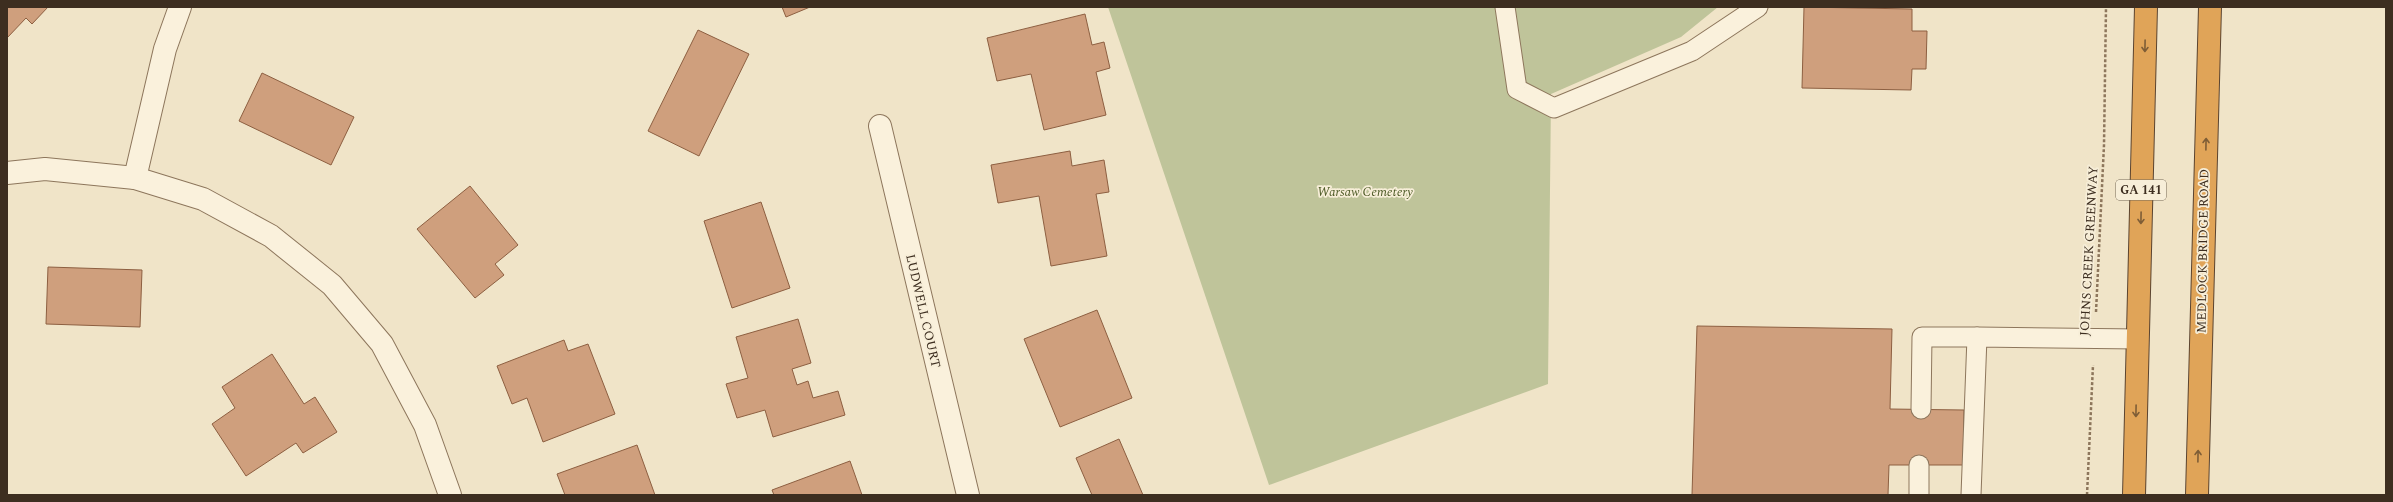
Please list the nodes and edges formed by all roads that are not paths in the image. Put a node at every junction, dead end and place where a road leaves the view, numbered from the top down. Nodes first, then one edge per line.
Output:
1 (180, 7) edge
2 (1505, 7) edge
3 (1758, 7) edge
4 (2146, 7) edge
5 (2210, 7) edge
6 (880, 126) dead end
7 (7, 173) edge
8 (135, 178) junction
9 (1977, 337) junction
10 (2138, 339) junction
11 (1922, 409) dead end
12 (1919, 465) dead end
13 (450, 495) edge
14 (968, 495) edge
15 (1919, 495) edge
16 (1971, 495) edge
17 (2134, 495) edge
18 (2197, 495) edge

1 - 8 street
2 - 3 lane
4 -> 10 highway, GA 141
18 -> 5 highway, MEDLOCK BRIDGE ROAD
6 - 14 street, LUDWELL COURT
7 - 8 street
8 - 13 street
9 - 10 lane
9 - 11 lane
9 - 16 lane
10 -> 17 highway, GA 141
12 - 15 lane

